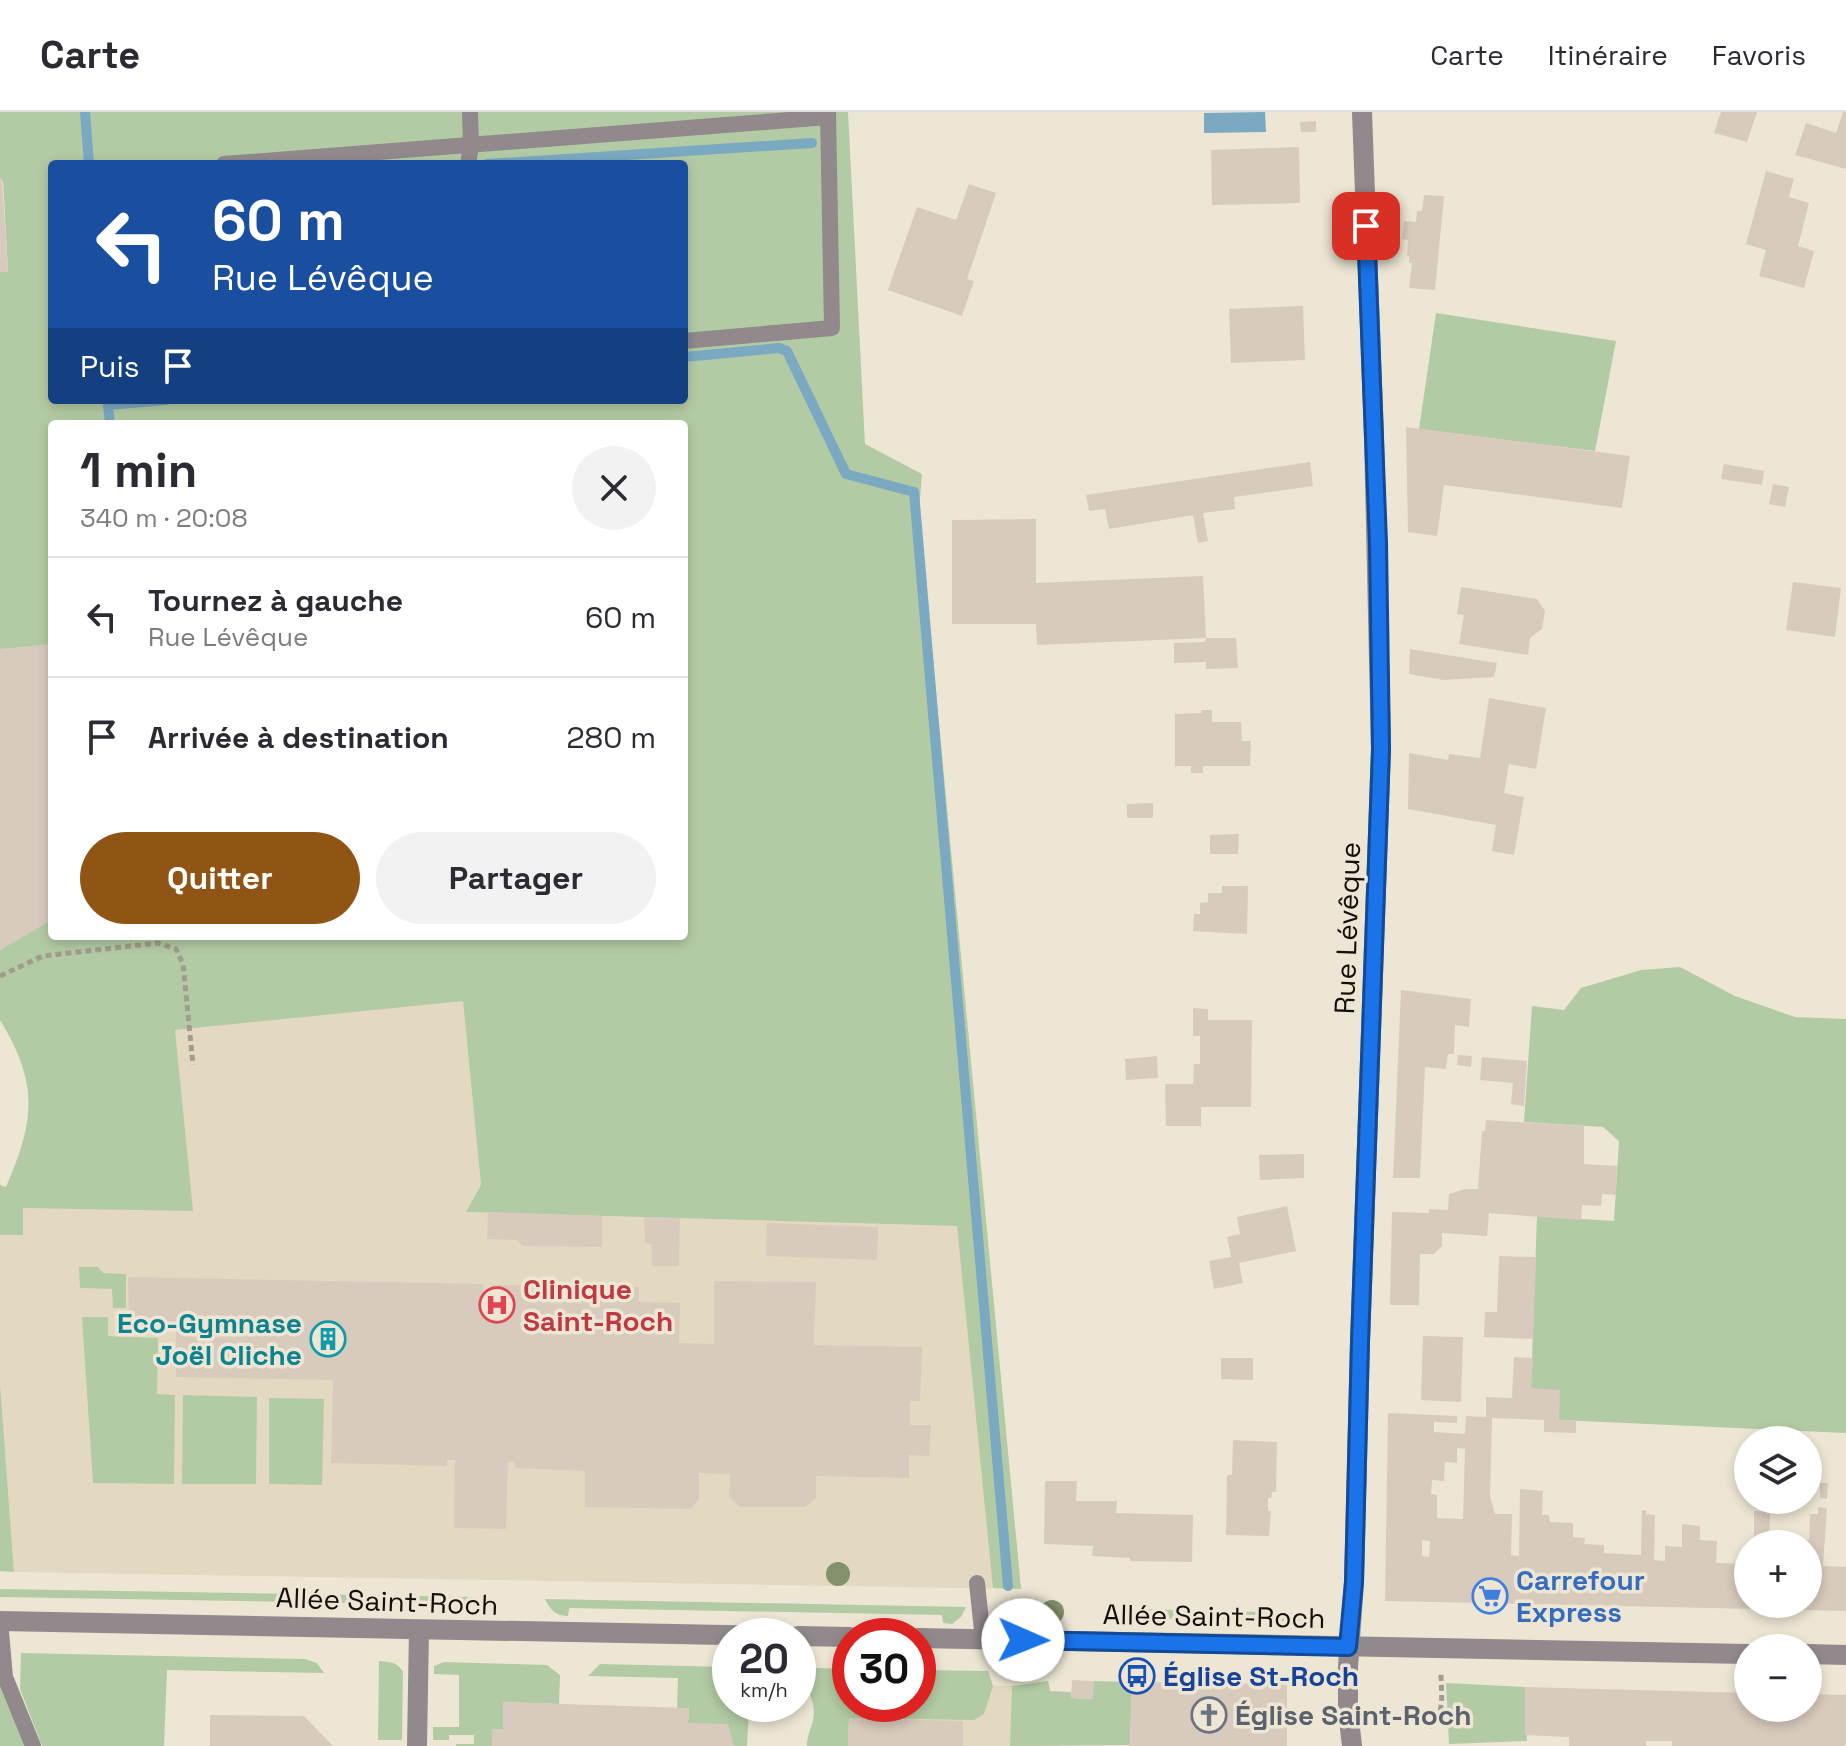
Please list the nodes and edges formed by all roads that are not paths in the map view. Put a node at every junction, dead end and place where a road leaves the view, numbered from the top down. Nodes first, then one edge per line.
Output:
1 (470, 112) edge
2 (1362, 112) edge
3 (828, 114) edge
4 (471, 146) junction
5 (279, 160) edge
6 (469, 160) edge
7 (688, 341) edge
8 (977, 1583) dead end
9 (0, 1621) edge
10 (419, 1630) junction
11 (712, 1635) edge
12 (936, 1639) edge
13 (983, 1640) junction
14 (1348, 1647) junction
15 (1734, 1654) edge
16 (1822, 1654) edge
17 (1846, 1655) edge
18 (33, 1746) edge
19 (417, 1746) edge
20 (1352, 1746) edge

1 - 4 lane
2 - 14 street, Rue Lévêque
3 - 4 lane
3 - 7 lane
4 - 5 lane
4 - 6 lane
8 - 13 lane
9 - 10 street, Allée Saint-Roch
9 - 18 lane
10 - 11 street, Allée Saint-Roch
10 - 19 street
12 - 13 street, Allée Saint-Roch
13 - 14 street, Allée Saint-Roch
14 - 15 street, Allée Saint-Roch
14 - 20 street, Rue Lévêque
16 - 17 street

